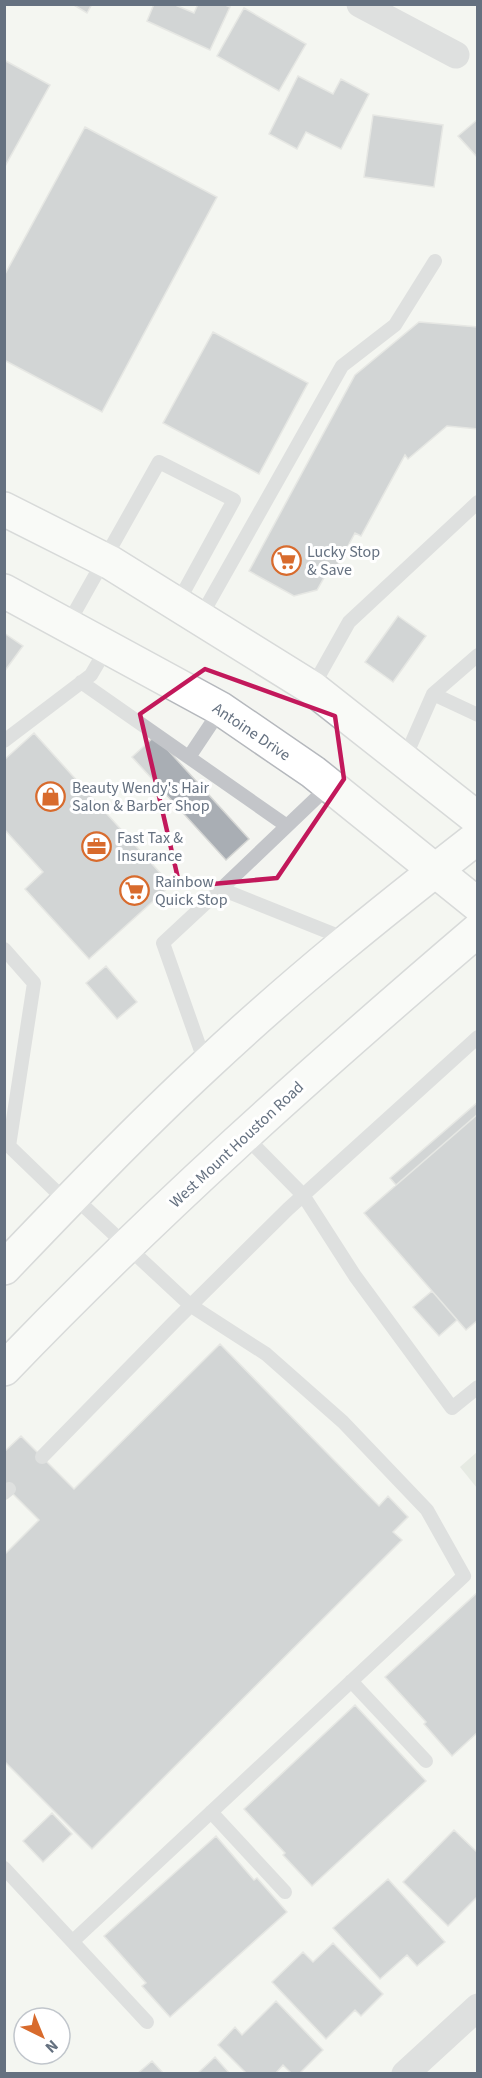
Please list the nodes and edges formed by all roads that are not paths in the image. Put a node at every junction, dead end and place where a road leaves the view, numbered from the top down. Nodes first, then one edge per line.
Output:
1 (360, 4) edge
2 (456, 55) dead end
3 (435, 261) dead end
4 (477, 502) edge
5 (4, 509) edge
6 (104, 560) junction
7 (4, 591) edge
8 (188, 611) junction
9 (68, 624) junction
10 (108, 646) junction
11 (477, 655) edge
12 (81, 682) junction
13 (312, 688) junction
14 (434, 694) junction
15 (221, 709) junction
16 (477, 715) edge
17 (4, 741) edge
18 (189, 758) junction
19 (404, 760) junction
20 (330, 786) junction
21 (477, 819) edge
22 (287, 826) junction
23 (477, 837) edge
24 (434, 871) junction
25 (221, 889) junction
26 (477, 905) edge
27 (477, 930) edge
28 (348, 940) junction
29 (4, 949) edge
30 (477, 1037) edge
31 (206, 1065) junction
32 (244, 1135) junction
33 (303, 1195) junction
34 (70, 1199) junction
35 (128, 1246) junction
36 (4, 1268) edge
37 (190, 1305) junction
38 (4, 1369) edge
39 (477, 1387) edge
40 (42, 1457) dead end
41 (471, 1575) edge
42 (351, 1681) junction
43 (426, 1761) dead end
44 (212, 1812) junction
45 (4, 1868) edge
46 (285, 1892) dead end
47 (73, 1941) junction
48 (477, 2007) edge
49 (147, 2022) dead end
50 (405, 2073) edge

1 - 2 street
3 - 8 lane
4 - 13 lane
5 - 6 main road
6 - 8 main road
6 - 8 lane
6 - 9 lane
7 - 9 main road, Antoine Drive
8 - 13 main road
9 - 10 main road, Antoine Drive
10 - 12 lane
10 - 15 main road, Antoine Drive
11 - 14 lane
12 - 17 lane
12 - 18 lane
13 - 19 main road
14 - 16 lane
14 - 19 lane
15 - 18 lane
15 - 20 main road, Antoine Drive
18 - 22 lane
19 - 21 main road
20 - 22 lane
20 - 24 main road, Antoine Drive
22 - 25 lane
23 - 24 main road
24 - 26 main road, Antoine Drive
24 - 28 main road
25 - 28 lane
25 - 31 lane
27 - 32 main road, West Mount Houston Road
28 - 31 main road
29 - 34 lane
30 - 33 lane
31 - 34 main road
32 - 33 lane
32 - 35 main road, West Mount Houston Road
33 - 37 lane
33 - 39 lane
34 - 35 lane
34 - 36 main road
35 - 37 lane
35 - 38 main road, West Mount Houston Road
37 - 40 lane
37 - 41 lane
41 - 42 lane
42 - 43 lane
42 - 44 lane
44 - 46 lane
44 - 47 lane
45 - 47 lane
47 - 49 lane
48 - 50 street

